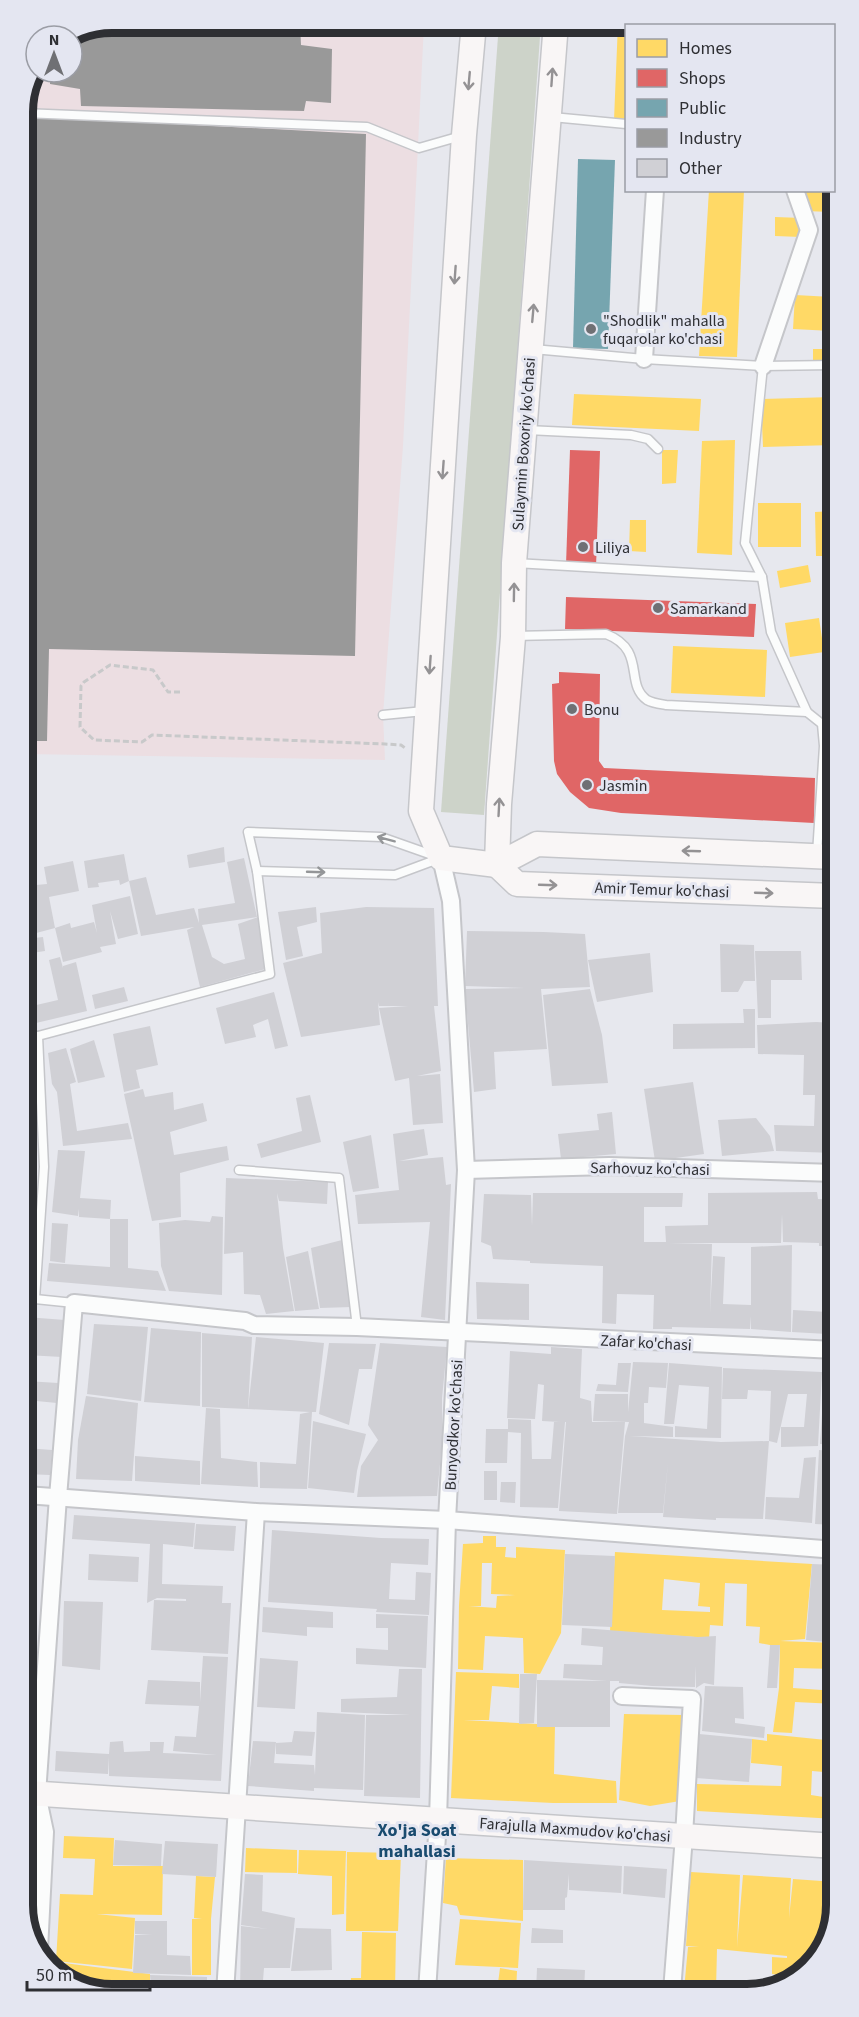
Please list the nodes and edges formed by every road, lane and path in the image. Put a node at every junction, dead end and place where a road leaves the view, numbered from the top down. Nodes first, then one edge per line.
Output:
1 (473, 33) edge
2 (555, 33) edge
3 (33, 113) edge
4 (549, 117) junction
5 (625, 124) edge
6 (464, 135) junction
7 (655, 192) edge
8 (796, 192) edge
9 (530, 349) junction
10 (644, 359) junction
11 (826, 365) edge
12 (764, 366) junction
13 (524, 430) junction
14 (658, 449) dead end
15 (514, 563) junction
16 (762, 577) junction
17 (513, 636) junction
18 (180, 693) dead end
19 (427, 711) junction
20 (807, 712) junction
21 (383, 715) dead end
22 (407, 749) dead end
23 (826, 857) edge
24 (441, 858) junction
25 (497, 865) junction
26 (257, 871) junction
27 (826, 896) edge
28 (33, 1036) edge
29 (38, 1036) junction
30 (238, 1170) dead end
31 (466, 1170) junction
32 (826, 1173) edge
33 (35, 1299) joint
34 (74, 1303) junction
35 (357, 1327) junction
36 (458, 1333) junction
37 (826, 1350) edge
38 (33, 1495) edge
39 (58, 1497) junction
40 (256, 1512) junction
41 (447, 1520) junction
42 (826, 1549) edge
43 (622, 1696) dead end
44 (33, 1782) edge
45 (33, 1793) edge
46 (33, 1796) edge
47 (236, 1807) junction
48 (438, 1820) junction
49 (684, 1836) junction
50 (826, 1845) edge
51 (40, 1937) edge
52 (226, 1984) edge
53 (428, 1984) edge
54 (672, 1984) edge

1 -> 6 main road
4 -> 2 main road, Sulaymin Boxoriy ko'chasi
3 - 6 lane
4 - 5 lane
9 -> 4 main road, Sulaymin Boxoriy ko'chasi
6 -> 19 main road
7 - 10 street
8 - 12 street
9 - 10 lane
9 - 13 main road, Sulaymin Boxoriy ko'chasi
10 - 12 lane
11 - 12 lane
12 - 16 lane
13 - 14 lane
13 - 15 main road, Sulaymin Boxoriy ko'chasi
15 - 16 lane
17 -> 15 main road, Sulaymin Boxoriy ko'chasi
16 - 20 lane
17 - 20 lane
25 -> 17 main road, Sulaymin Boxoriy ko'chasi
18 - 22 path
19 - 21 lane
19 - 24 main road
20 - 23 lane
23 -> 25 main road
24 - 25 main road
26 -> 24 lane
24 -> 26 lane
24 - 31 street, Bunyodkor ko'chasi
25 -> 27 main road, Amir Temur ko'chasi
26 - 29 lane
28 - 29 lane
29 - 33 lane
30 - 35 lane
31 - 32 street, Sarhovuz ko'chasi
31 - 36 street, Bunyodkor ko'chasi
33 - 34 lane
34 - 35 street, Zafar ko'chasi
34 - 39 street
35 - 36 street, Zafar ko'chasi
36 - 37 street, Zafar ko'chasi
36 - 41 street, Bunyodkor ko'chasi
38 - 39 street
39 - 40 street
39 - 44 street
40 - 41 street
40 - 47 street
41 - 42 street
41 - 48 street, Bunyodkor ko'chasi
43 - 49 street
45 - 47 main road, Farajulla Maxmudov ko'chasi
46 - 51 street
47 - 48 main road, Farajulla Maxmudov ko'chasi
47 - 52 street
48 - 49 main road, Farajulla Maxmudov ko'chasi
48 - 53 street, Bunyodkor ko'chasi
49 - 50 main road, Farajulla Maxmudov ko'chasi
49 - 54 street

